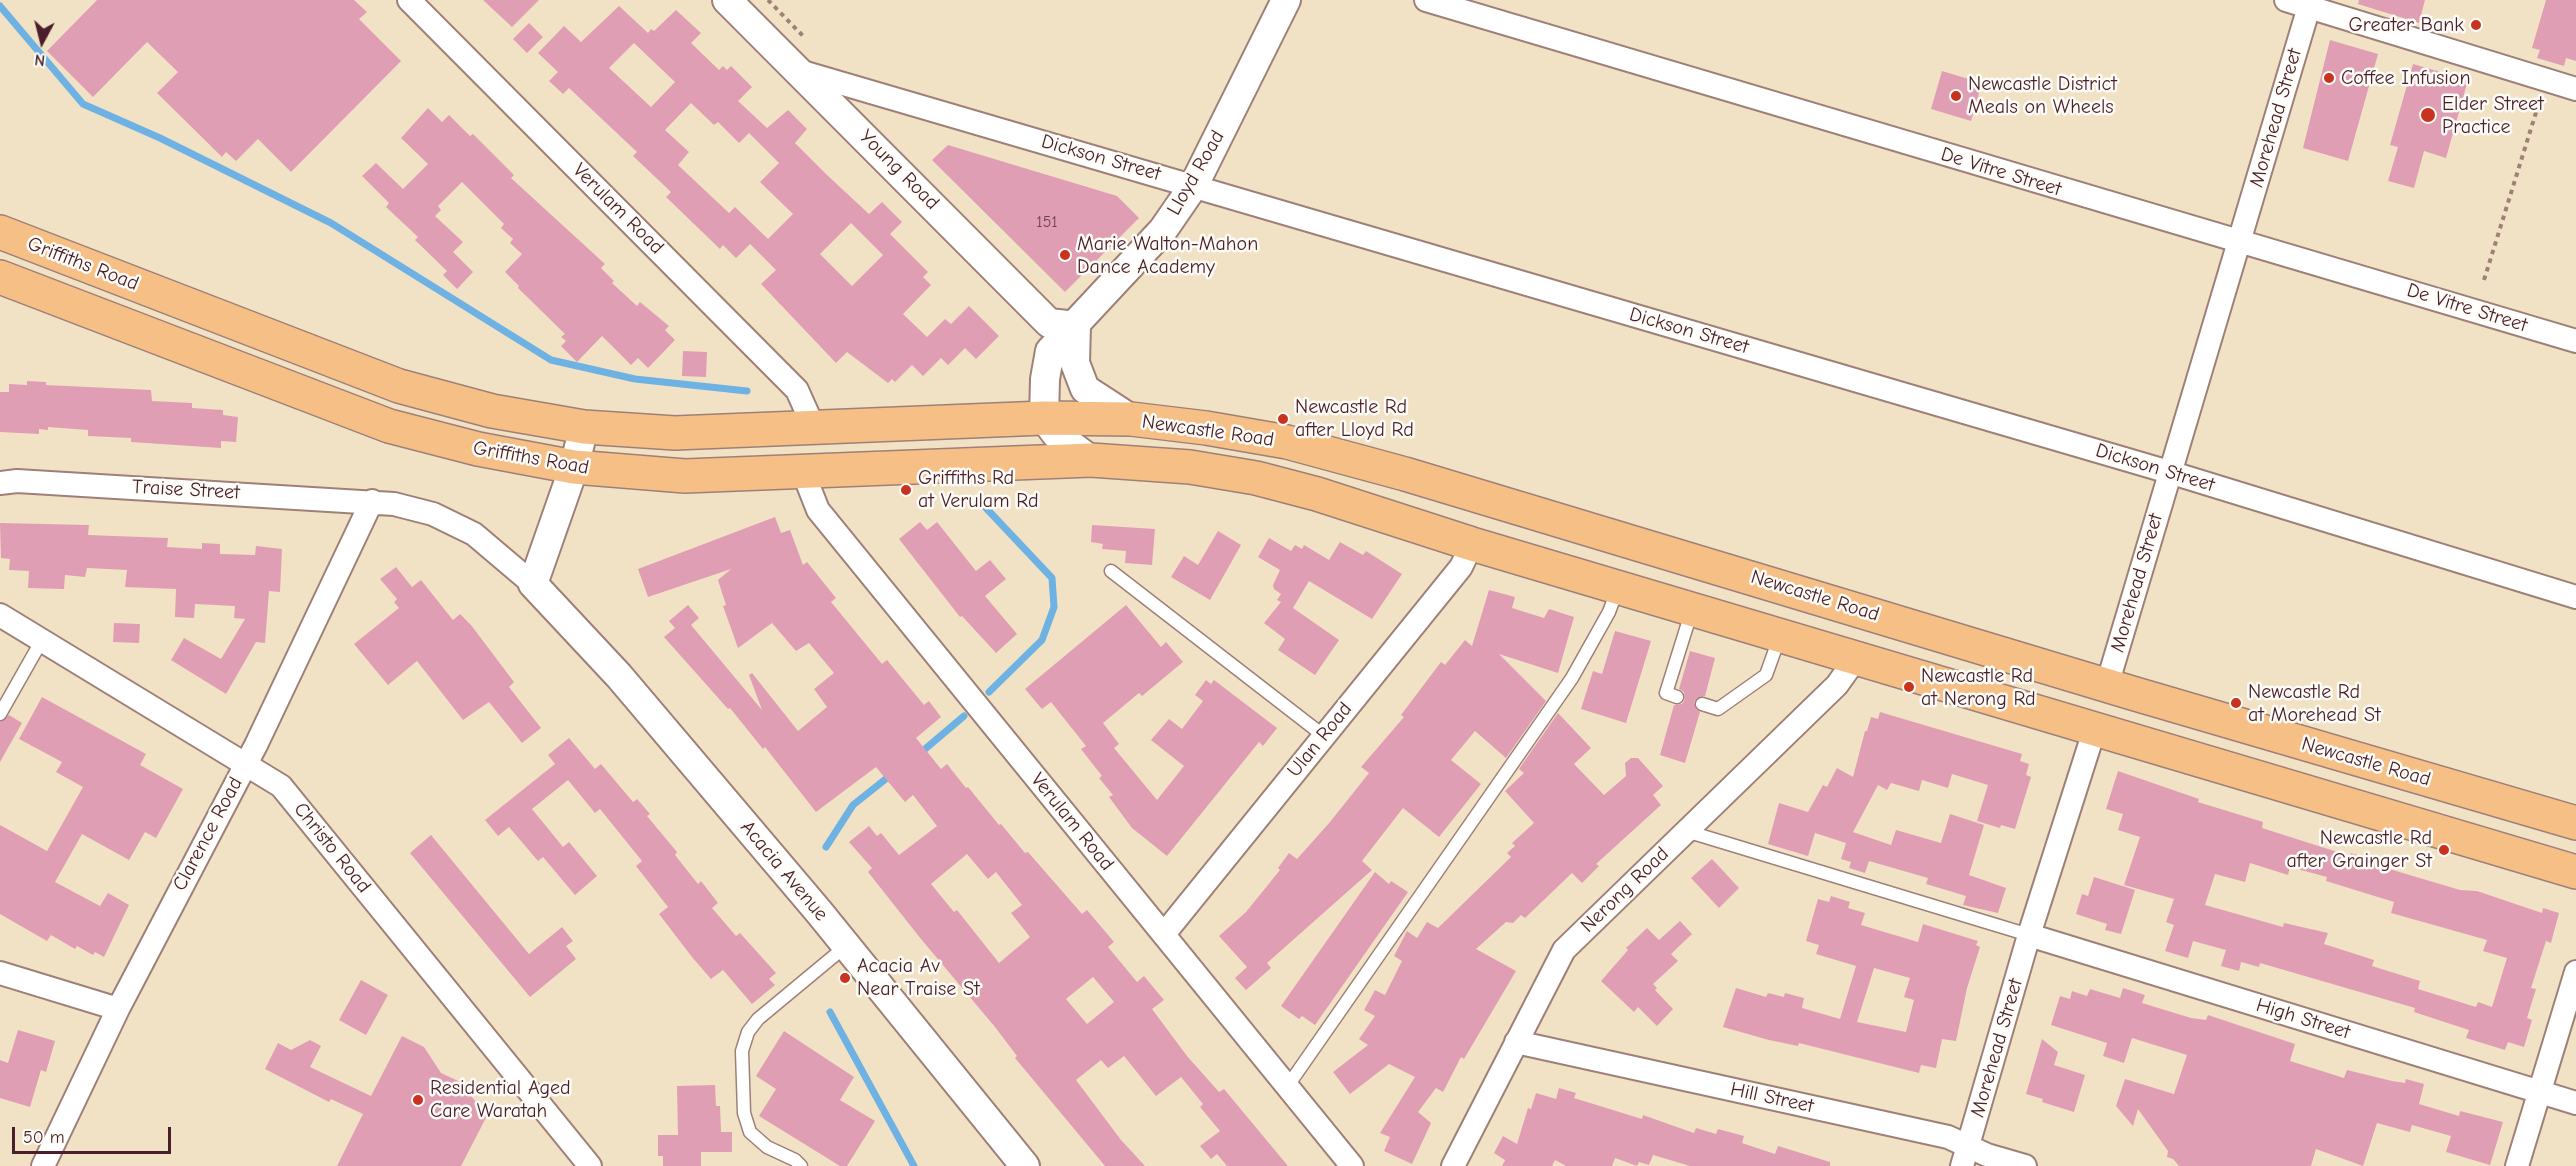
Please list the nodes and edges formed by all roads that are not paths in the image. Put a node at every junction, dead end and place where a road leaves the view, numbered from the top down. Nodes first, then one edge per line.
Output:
1 (727, 0) edge
2 (1286, 0) edge
3 (1426, 0) edge
4 (2286, 0) edge
5 (419, 3) edge
6 (2309, 3) edge
7 (799, 71) junction
8 (2576, 89) edge
9 (1194, 185) junction
10 (0, 232) edge
11 (2240, 240) junction
12 (0, 278) edge
13 (1076, 326) junction
14 (2576, 341) edge
15 (1044, 418) junction
16 (1131, 419) junction
17 (584, 427) junction
18 (814, 428) junction
19 (1091, 460) junction
20 (574, 467) junction
21 (803, 472) junction
22 (2169, 472) junction
23 (0, 483) edge
24 (372, 501) junction
25 (1472, 544) junction
26 (1111, 571) dead end
27 (533, 585) junction
28 (1619, 587) junction
29 (2576, 597) edge
30 (1693, 609) junction
31 (0, 615) edge
32 (1876, 615) junction
33 (1780, 635) junction
34 (42, 640) junction
35 (1857, 657) junction
36 (2107, 685) junction
37 (1677, 697) dead end
38 (1702, 704) dead end
39 (0, 714) edge
40 (2095, 728) junction
41 (1324, 736) junction
42 (246, 762) junction
43 (2576, 823) edge
44 (1686, 831) junction
45 (2576, 872) edge
46 (1164, 934) junction
47 (2030, 935) junction
48 (846, 946) junction
49 (2576, 972) edge
50 (0, 973) edge
51 (118, 1009) junction
52 (1516, 1042) junction
53 (1287, 1087) junction
54 (2539, 1092) junction
55 (2576, 1102) edge
56 (1966, 1156) edge
57 (43, 1166) edge
58 (590, 1166) edge
59 (801, 1166) edge
60 (1025, 1166) edge
61 (1352, 1166) edge
62 (1453, 1166) edge
63 (2025, 1166) edge
64 (2517, 1166) edge

1 - 7 street, Young Road
2 - 9 street, Lloyd Road
3 - 11 street, De Vitre Street
4 - 6 street
5 - 18 street, Verulam Road
6 - 8 street
6 - 11 street, Morehead Street
7 - 9 street, Dickson Street
7 - 13 street, Young Road
9 - 13 street, Lloyd Road
9 - 22 street, Dickson Street
10 - 17 highway, Griffiths Road
11 - 14 street, De Vitre Street
11 - 22 street, Morehead Street
12 - 20 highway, Griffiths Road
13 - 15 street, Lloyd Road
13 - 16 street
15 - 16 highway, Newcastle Road
15 - 18 highway, Griffiths Road
15 - 19 street
16 - 32 highway, Newcastle Road
17 - 18 highway, Griffiths Road
17 - 20 street
19 - 21 highway, Griffiths Road
19 - 25 highway, Newcastle Road
20 - 21 highway, Griffiths Road
20 - 27 street
21 - 46 street, Verulam Road
22 - 29 street, Dickson Street
22 - 36 street, Morehead Street
23 - 24 street, Traise Street
24 - 27 street, Acacia Avenue
24 - 42 street, Clarence Road
25 - 28 highway, Newcastle Road
25 - 41 street, Ulan Road
26 - 41 lane
27 - 48 street, Acacia Avenue
28 - 30 highway, Newcastle Road
28 - 53 lane
30 - 33 highway, Newcastle Road
30 - 37 lane
31 - 34 street, Christo Road
32 - 35 highway
32 - 36 highway, Newcastle Road
33 - 35 highway, Newcastle Road
33 - 38 lane
34 - 39 lane
34 - 42 street, Christo Road
35 - 40 highway, Newcastle Road
35 - 44 street, Nerong Road
36 - 40 highway, Morehead Street
36 - 43 highway, Newcastle Road
40 - 45 highway, Newcastle Road
40 - 47 street, Morehead Street
41 - 46 street, Ulan Road
42 - 51 street, Clarence Road
42 - 58 street, Christo Road
44 - 47 lane
44 - 52 street, Nerong Road
46 - 53 street, Verulam Road
47 - 54 street, High Street
47 - 56 street, Morehead Street
48 - 59 lane
48 - 60 street, Acacia Avenue
49 - 54 street
50 - 51 street
51 - 57 street, Clarence Road
52 - 56 street, Hill Street
52 - 62 street, Nerong Road
53 - 61 street, Verulam Road
54 - 55 street, High Street
54 - 64 street
56 - 63 street, Hill Street

